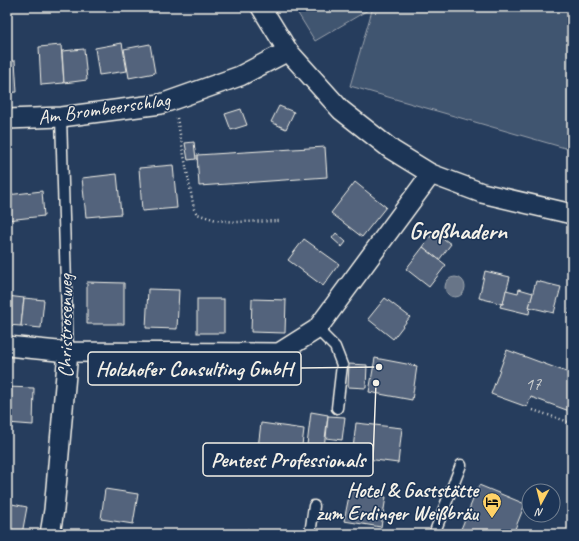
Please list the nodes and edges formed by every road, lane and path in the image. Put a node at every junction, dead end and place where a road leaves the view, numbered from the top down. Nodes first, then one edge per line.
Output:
1 (261, 7) edge
2 (288, 51) junction
3 (174, 100) junction
4 (61, 117) junction
5 (7, 119) edge
6 (431, 174) junction
7 (572, 214) edge
8 (279, 221) dead end
9 (572, 304) edge
10 (570, 314) dead end
11 (317, 330) junction
12 (7, 346) edge
13 (68, 352) junction
14 (337, 408) dead end
15 (533, 410) dead end
16 (572, 423) edge
17 (461, 465) dead end
18 (314, 506) dead end
19 (50, 534) edge
20 (310, 534) edge
21 (434, 534) edge

1 - 2 street
2 - 3 street, Am Brombeerschlag
2 - 6 street
3 - 4 street, Am Brombeerschlag
3 - 8 path
4 - 5 street, Am Brombeerschlag
4 - 13 lane, Christrosenweg
6 - 7 street
6 - 11 street
9 - 10 path
11 - 13 street
11 - 14 lane
12 - 13 street
13 - 19 street, Christrosenweg
15 - 16 path
17 - 21 lane
18 - 20 lane

